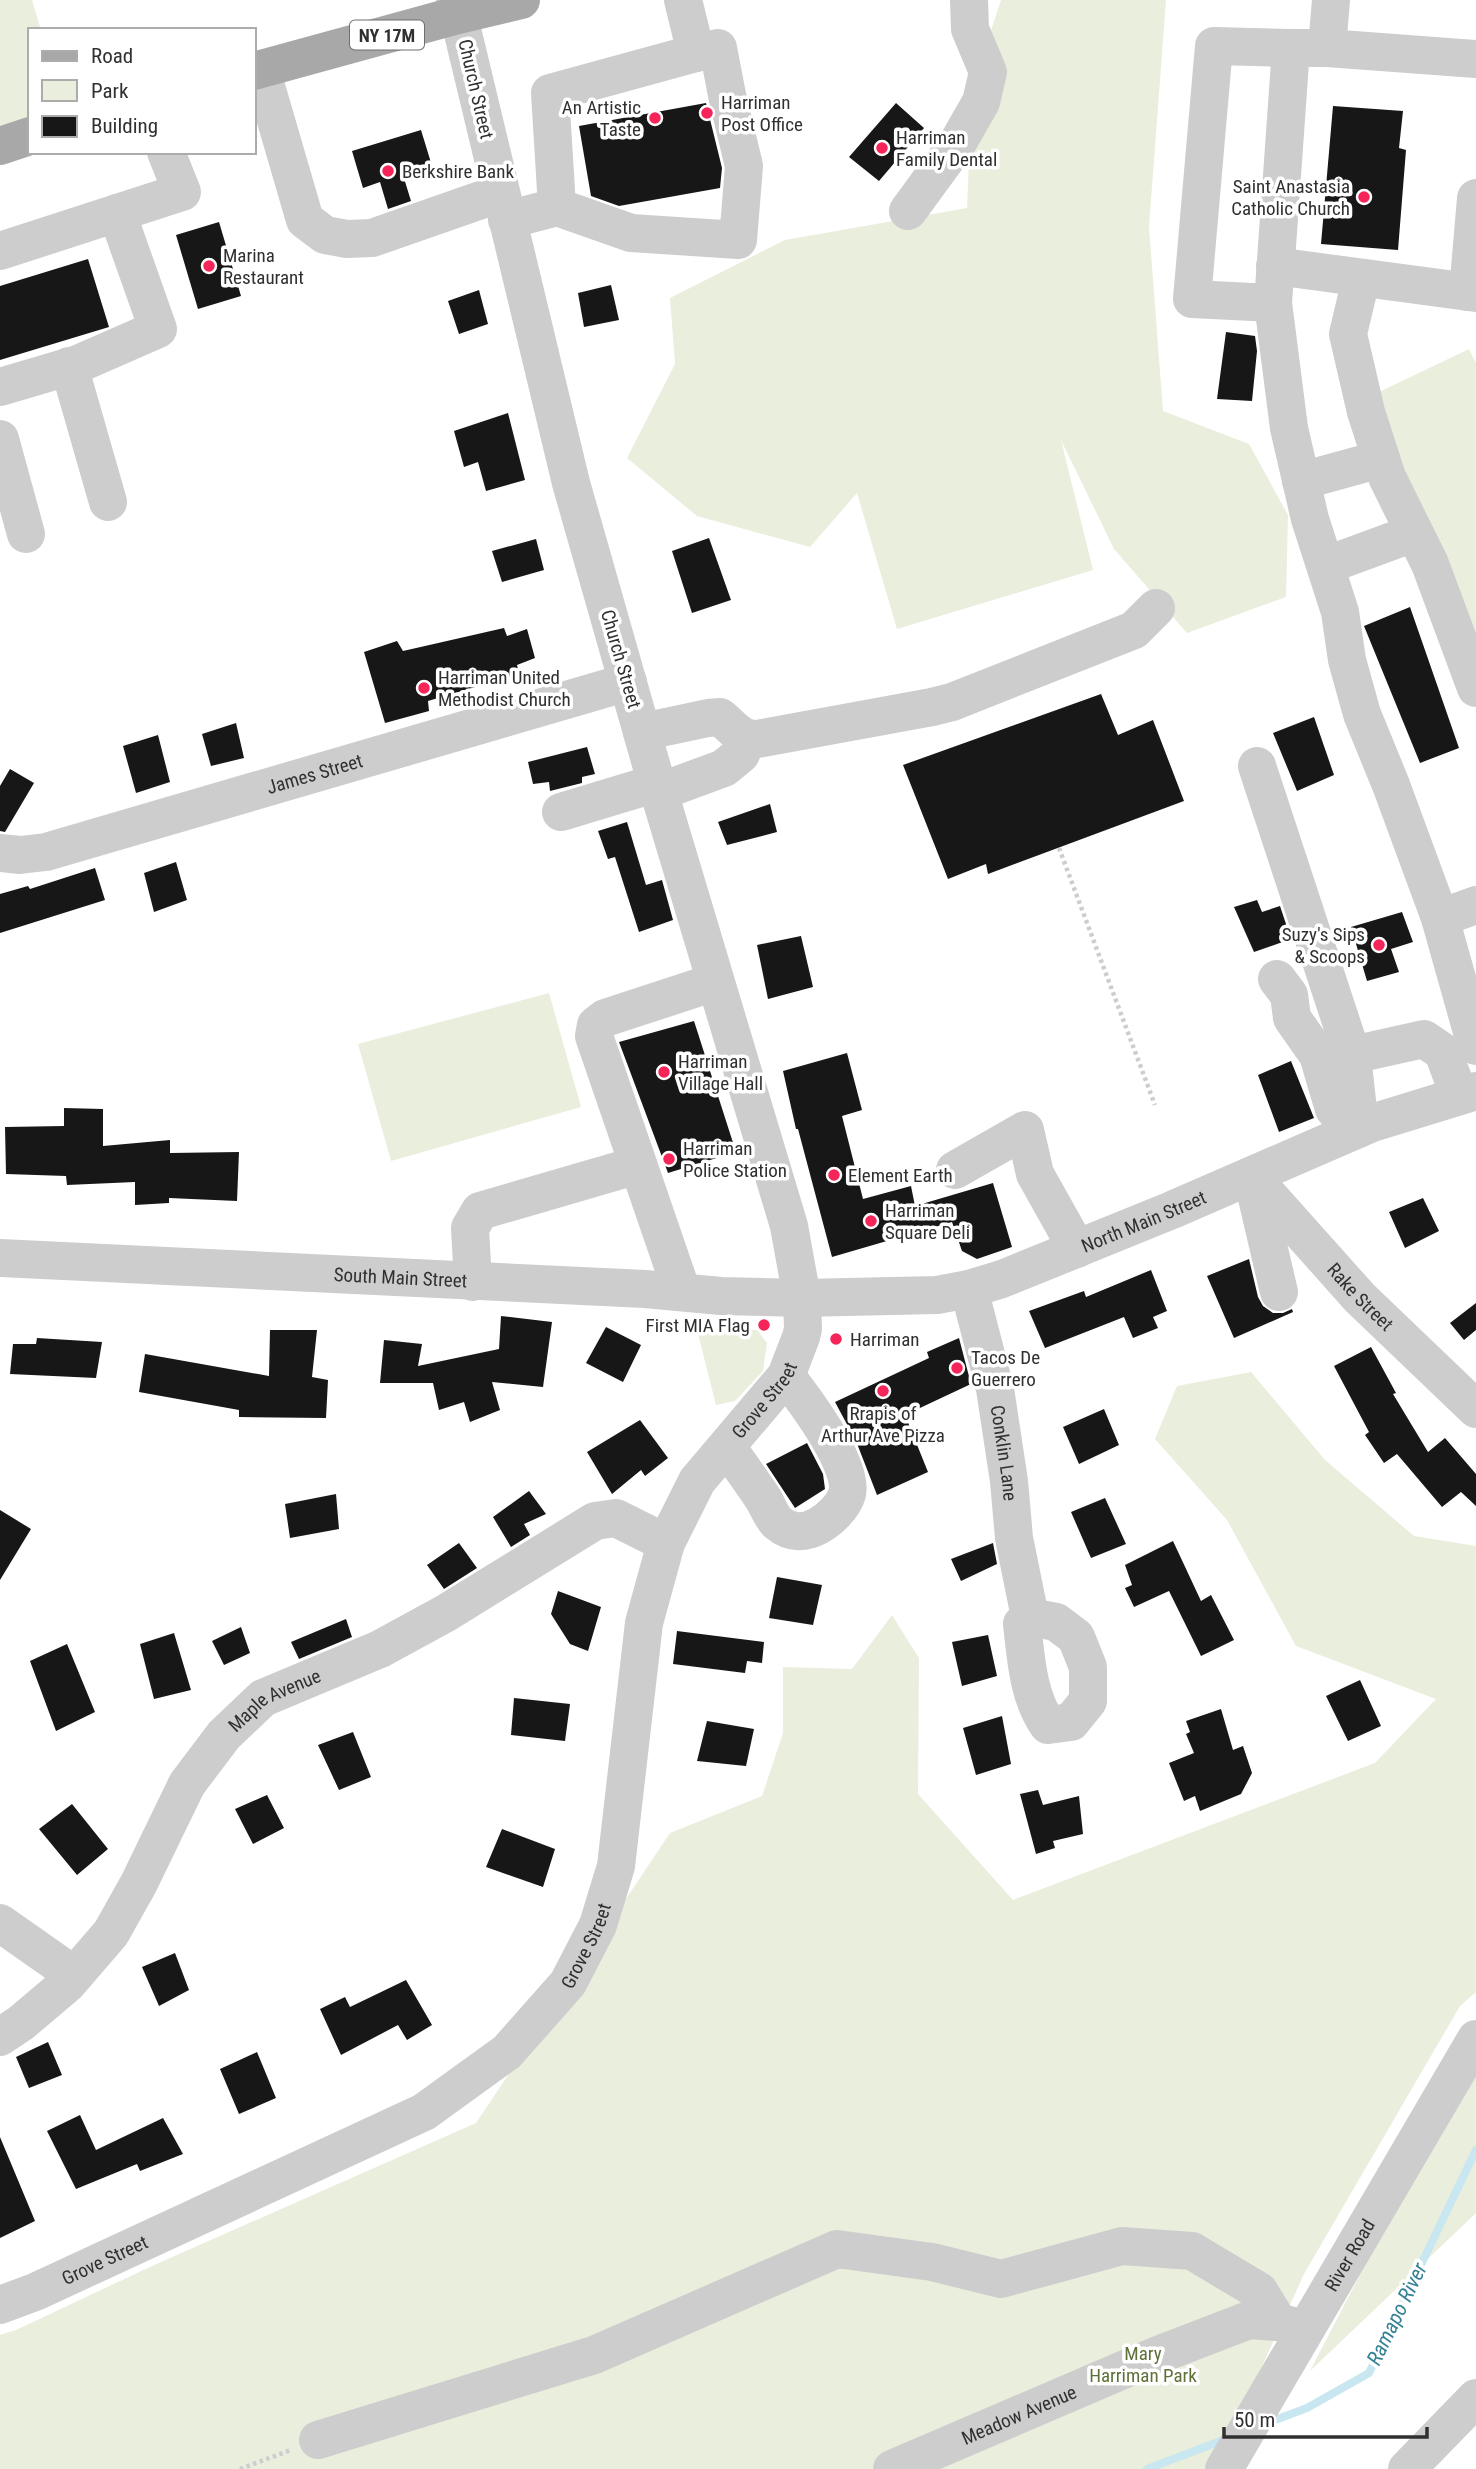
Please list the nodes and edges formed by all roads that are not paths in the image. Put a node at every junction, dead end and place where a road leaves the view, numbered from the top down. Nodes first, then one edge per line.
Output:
1 (521, 0) edge
2 (683, 0) edge
3 (969, 0) edge
4 (1331, 0) edge
5 (457, 7) edge
6 (1309, 48) junction
7 (696, 53) junction
8 (1476, 59) edge
9 (258, 70) edge
10 (28, 137) edge
11 (0, 146) edge
12 (167, 154) edge
13 (1476, 198) edge
14 (504, 206) junction
15 (557, 207) junction
16 (908, 211) dead end
17 (117, 213) junction
18 (0, 251) edge
19 (1361, 279) junction
20 (1274, 285) junction
21 (1472, 293) edge
22 (69, 366) junction
23 (0, 387) edge
24 (0, 439) edge
25 (1381, 459) junction
26 (1301, 481) junction
27 (108, 502) dead end
28 (1414, 533) junction
29 (26, 534) dead end
30 (1326, 565) junction
31 (1156, 608) dead end
32 (628, 682) junction
33 (1476, 688) edge
34 (642, 733) junction
35 (747, 739) junction
36 (1257, 766) dead end
37 (658, 788) junction
38 (561, 812) dead end
39 (0, 853) edge
40 (1476, 905) edge
41 (1440, 918) junction
42 (1277, 979) dead end
43 (715, 982) junction
44 (1476, 1046) edge
45 (1352, 1055) junction
46 (1468, 1093) edge
47 (1357, 1130) junction
48 (638, 1165) junction
49 (955, 1170) dead end
50 (1251, 1176) junction
51 (1077, 1249) junction
52 (0, 1258) edge
53 (473, 1282) junction
54 (970, 1289) junction
55 (682, 1292) junction
56 (1279, 1292) dead end
57 (802, 1298) junction
58 (786, 1377) junction
59 (1476, 1409) edge
60 (727, 1447) junction
61 (666, 1542) junction
62 (1030, 1617) dead end
63 (0, 1923) edge
64 (74, 1975) junction
65 (0, 2038) edge
66 (1476, 2039) edge
67 (0, 2305) edge
68 (1291, 2337) junction
69 (1476, 2399) edge
70 (318, 2440) road end
71 (1232, 2455) edge
72 (892, 2469) edge
73 (1407, 2469) edge

1 - 5 main road, NY 17M
2 - 7 street
3 - 16 street
4 - 6 street
5 - 9 main road, NY 17M
5 - 14 street, Church Street
6 - 8 street
6 - 20 street
6 - 20 street
7 - 15 street
7 - 15 street
9 - 14 street
10 - 11 main road
12 - 17 street
13 - 21 street
14 - 15 street
14 - 32 street, Church Street
17 - 18 street
17 - 22 street
19 - 20 street
19 - 21 street
19 - 25 street
20 - 26 street
22 - 23 street
22 - 27 street
24 - 29 street
25 - 26 street
25 - 28 street
26 - 30 street
28 - 30 street
28 - 33 street
30 - 41 street
31 - 35 street
32 - 34 street, Church Street
32 - 39 street, James Street
34 - 35 street
34 - 37 street, Church Street
35 - 37 street
36 - 45 street
37 - 38 street
37 - 43 street, Church Street
40 - 41 street
41 - 44 street
42 - 47 street
43 - 48 street
43 - 57 street, Church Street
45 - 46 street
45 - 47 street
46 - 47 street, North Main Street
47 - 50 street, North Main Street
48 - 53 street
48 - 55 street
49 - 51 street
50 - 51 street, North Main Street
50 - 56 street
50 - 59 street, Rake Street
51 - 54 street, North Main Street
52 - 53 street, South Main Street
53 - 55 street, South Main Street
54 - 57 street, North Main Street
54 - 62 street, Conklin Lane
55 - 57 street, South Main Street
57 - 58 street, Grove Street
58 - 60 street, Grove Street
58 - 60 street
60 - 61 street, Grove Street
61 - 64 street, Maple Avenue
61 - 67 street, Grove Street
63 - 64 street
64 - 65 street, Maple Avenue
66 - 68 street, River Road
68 - 70 street
68 - 71 street, River Road
68 - 72 street, Meadow Avenue
69 - 73 street

